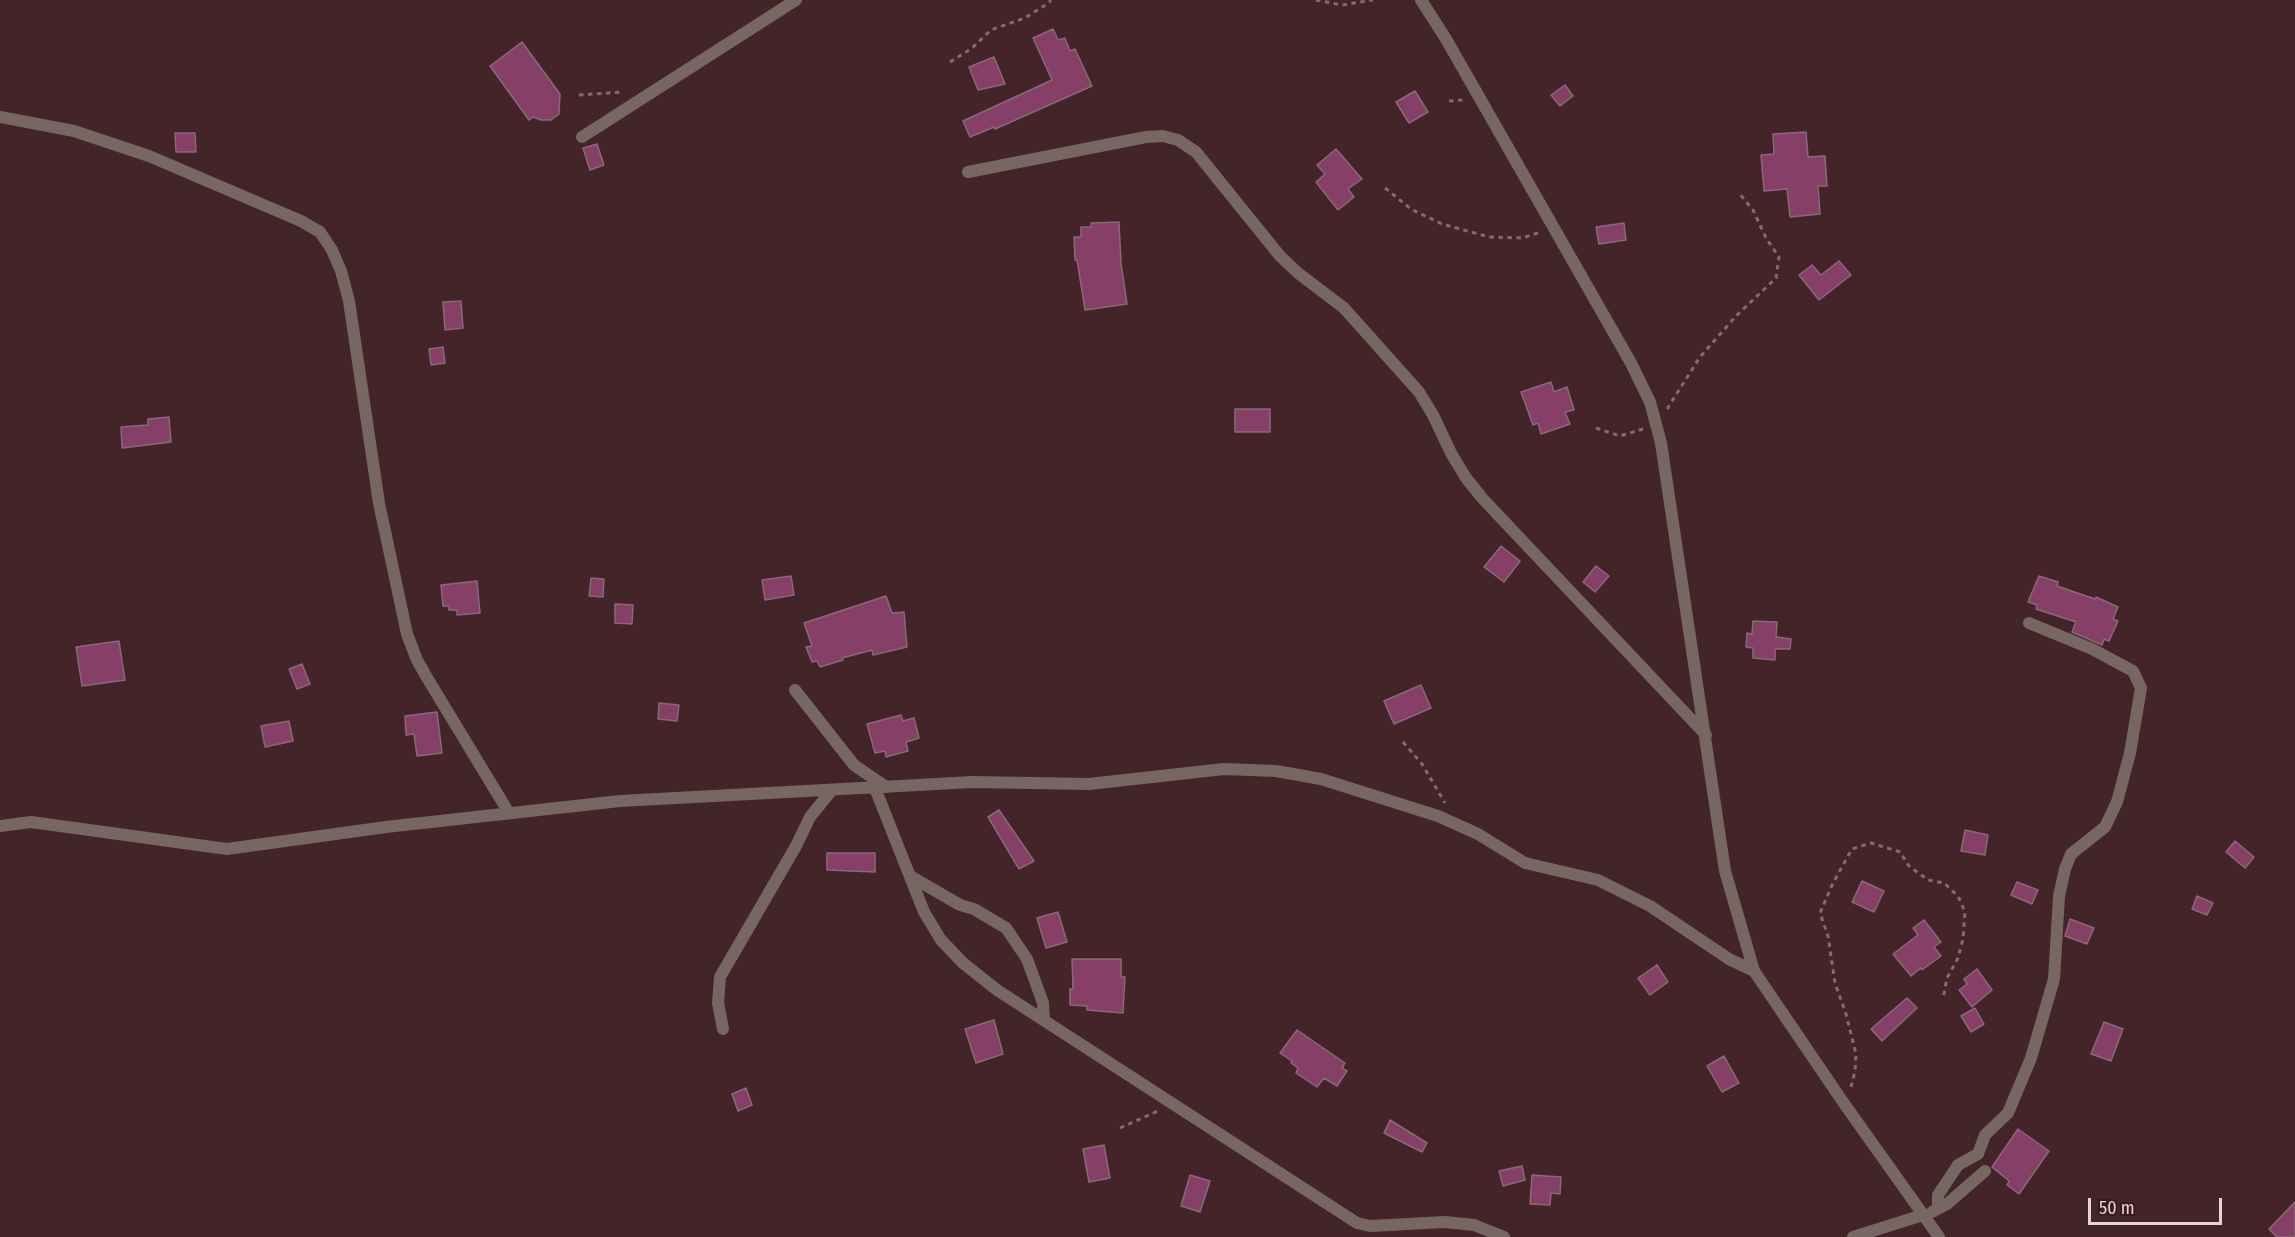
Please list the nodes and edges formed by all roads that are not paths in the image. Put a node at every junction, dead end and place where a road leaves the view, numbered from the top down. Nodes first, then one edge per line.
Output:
1 (796, 0) edge
2 (1421, 0) edge
3 (0, 117) edge
4 (582, 137) dead end
5 (968, 172) dead end
6 (2029, 623) dead end
7 (795, 690) dead end
8 (1706, 735) junction
9 (881, 787) junction
10 (832, 790) junction
11 (509, 813) junction
12 (0, 826) edge
13 (910, 876) junction
14 (1754, 971) junction
15 (1044, 1020) junction
16 (723, 1029) dead end
17 (1985, 1171) dead end
18 (1938, 1208) junction
19 (1925, 1218) junction
20 (1504, 1237) edge
21 (1853, 1237) edge
22 (1939, 1237) edge

1 - 4 street
2 - 8 street
3 - 11 street
5 - 8 street
6 - 18 street
7 - 9 street
8 - 14 street
9 - 10 street
9 - 13 street
9 - 14 street
10 - 11 street
10 - 16 street
11 - 12 street
13 - 15 street
13 - 15 street
14 - 19 street
15 - 20 street
17 - 18 street
18 - 19 street
19 - 21 street
19 - 22 street

